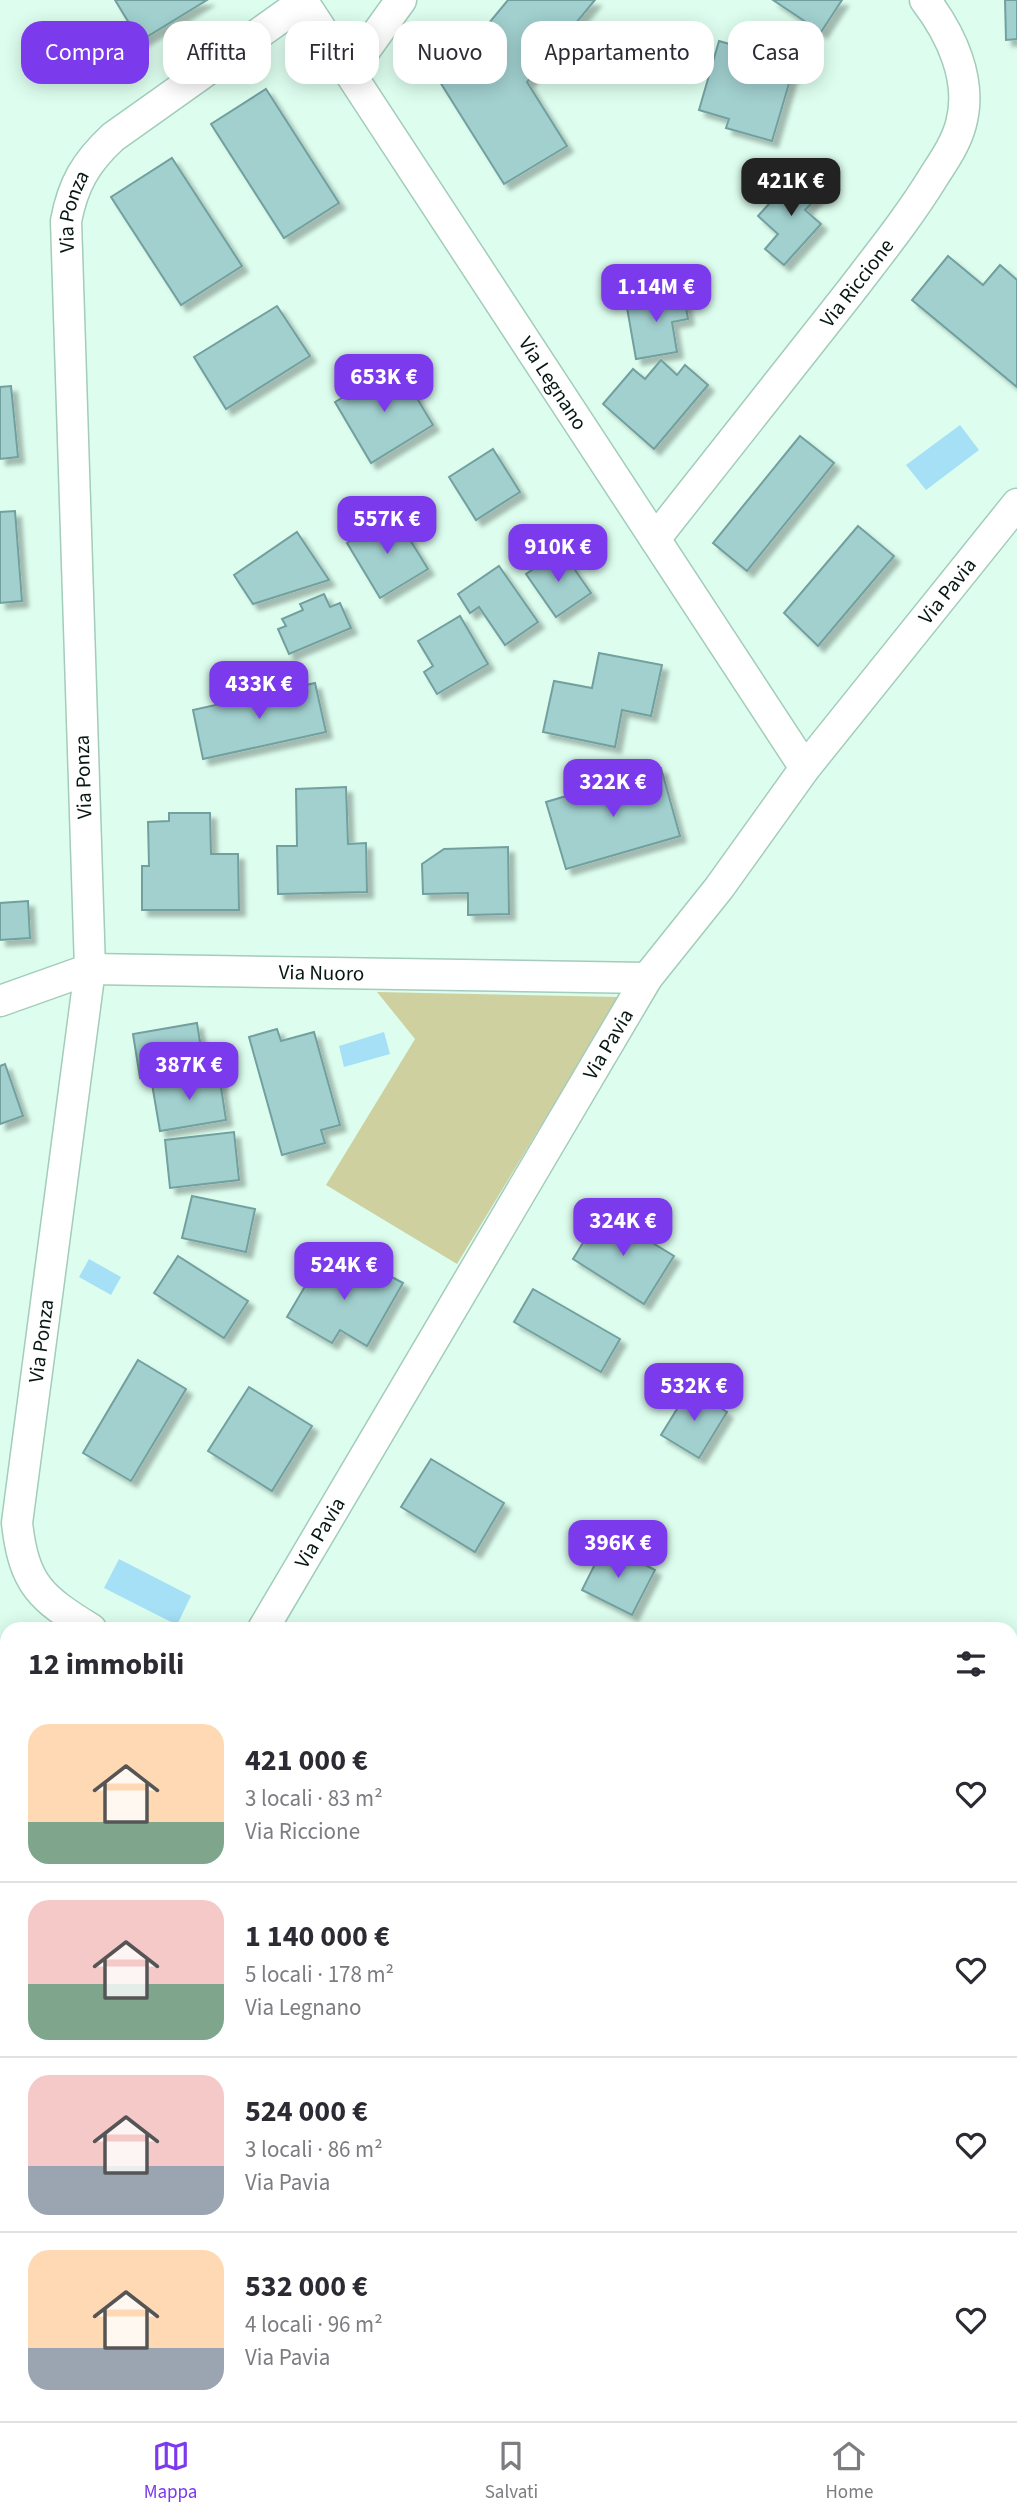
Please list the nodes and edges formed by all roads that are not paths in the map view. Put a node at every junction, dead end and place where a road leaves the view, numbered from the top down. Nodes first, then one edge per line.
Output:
1 (401, 0) edge
2 (925, 0) edge
3 (303, 1) edge
4 (316, 21) edge
5 (379, 31) edge
6 (358, 84) edge
7 (1017, 504) edge
8 (655, 539) junction
9 (806, 768) junction
10 (90, 969) junction
11 (647, 978) junction
12 (0, 1001) edge
13 (80, 1622) edge
14 (267, 1622) edge

1 - 5 street
2 - 8 street, Via Riccione
3 - 4 street, Via Legnano
3 - 10 street, Via Ponza
6 - 8 street, Via Legnano
7 - 9 street, Via Pavia
8 - 9 street, Via Legnano
9 - 11 street, Via Pavia
10 - 11 street, Via Nuoro
10 - 12 street, Via Nuoro
10 - 13 street, Via Ponza
11 - 14 street, Via Pavia

